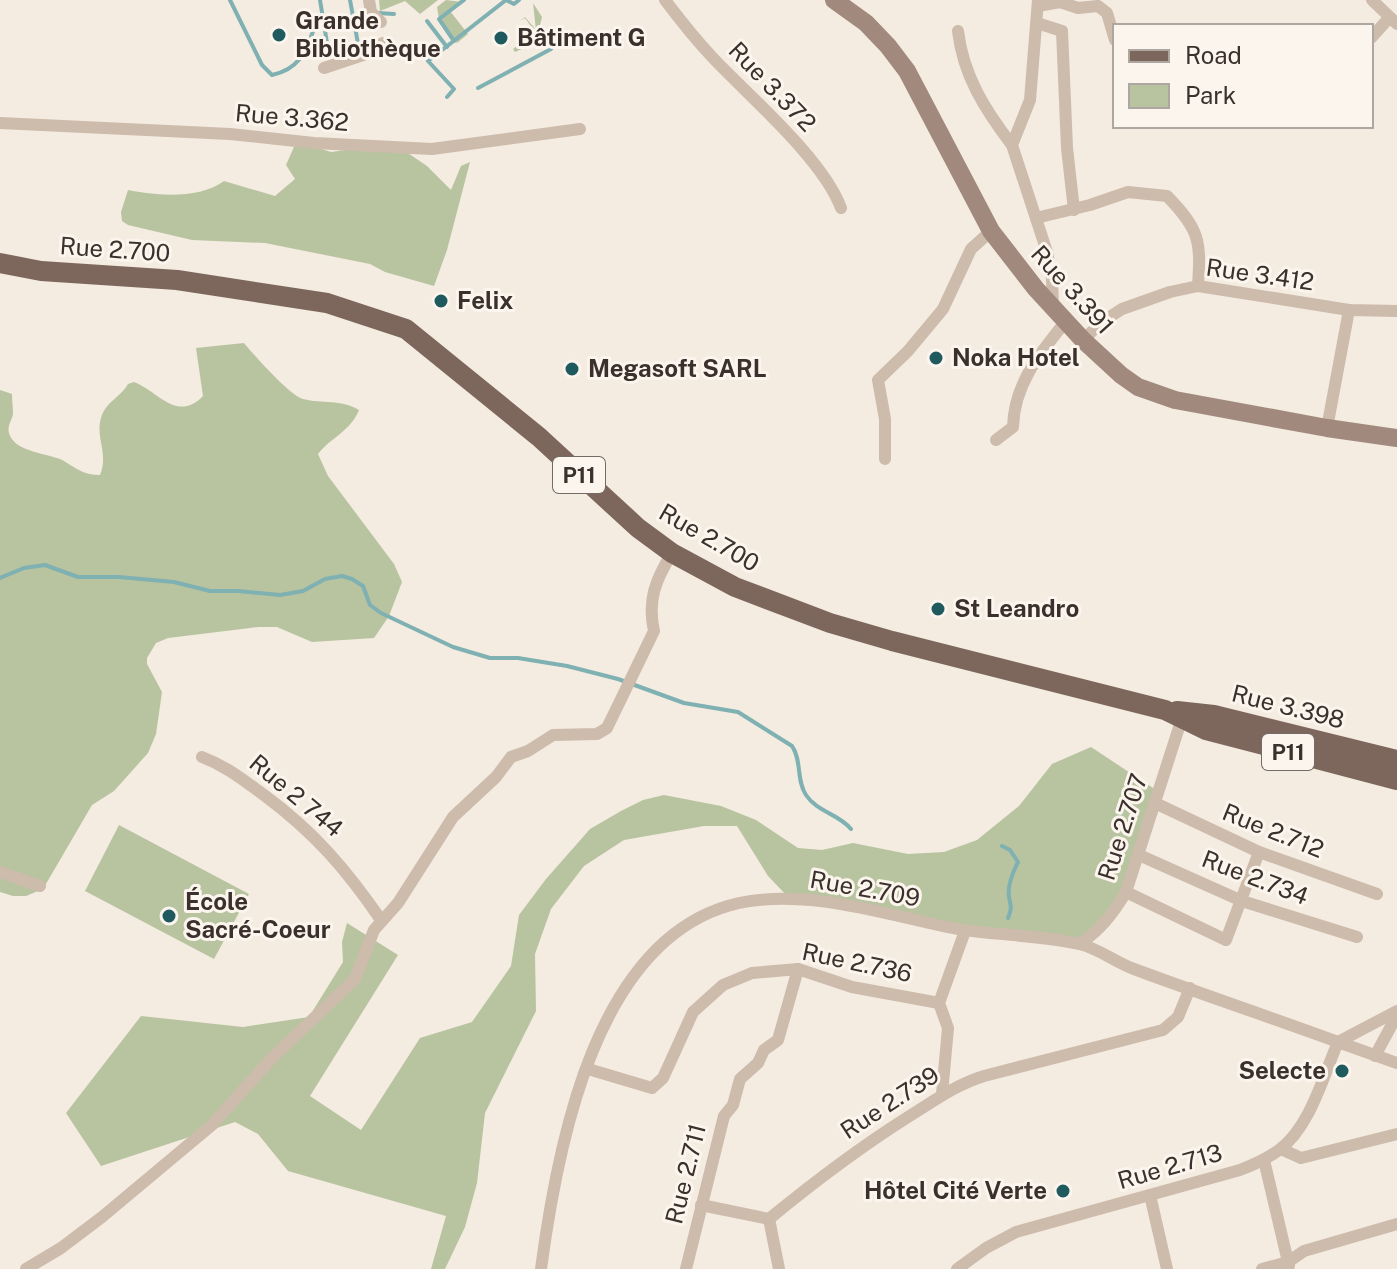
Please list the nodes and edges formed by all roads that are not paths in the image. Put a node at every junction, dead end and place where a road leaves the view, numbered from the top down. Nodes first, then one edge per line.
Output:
1 (369, 0) edge
2 (665, 0) edge
3 (834, 0) edge
4 (1372, 0) edge
5 (1038, 3) edge
6 (1393, 21) edge
7 (381, 22) dead end
8 (1037, 23) junction
9 (958, 31) dead end
10 (1113, 33) edge
11 (1373, 36) edge
12 (383, 43) dead end
13 (324, 68) dead end
14 (0, 123) edge
15 (580, 129) dead end
16 (1012, 145) junction
17 (841, 208) dead end
18 (1074, 210) junction
19 (1036, 218) junction
20 (991, 231) junction
21 (0, 263) edge
22 (1198, 286) junction
23 (1053, 307) junction
24 (1349, 310) junction
25 (1397, 311) edge
26 (1066, 321) junction
27 (1083, 340) junction
28 (1327, 428) junction
29 (1397, 438) edge
30 (996, 440) dead end
31 (885, 459) dead end
32 (672, 553) junction
33 (1177, 713) junction
34 (202, 757) dead end
35 (1397, 760) edge
36 (1390, 780) edge
37 (1155, 803) junction
38 (1259, 852) junction
39 (1139, 855) junction
40 (0, 872) edge
41 (40, 886) dead end
42 (1126, 892) junction
43 (1377, 894) dead end
44 (1242, 901) junction
45 (381, 920) junction
46 (965, 931) junction
47 (1357, 937) dead end
48 (1080, 944) junction
49 (798, 969) junction
50 (1190, 988) junction
51 (939, 1003) junction
52 (1397, 1013) edge
53 (1338, 1042) junction
54 (1375, 1056) junction
55 (1397, 1063) edge
56 (588, 1069) junction
57 (942, 1094) junction
58 (1397, 1134) edge
59 (1281, 1149) junction
60 (1264, 1160) junction
61 (1150, 1195) junction
62 (701, 1205) junction
63 (769, 1219) junction
64 (1397, 1224) edge
65 (1289, 1266) edge
66 (26, 1269) edge
67 (541, 1269) edge
68 (686, 1269) edge
69 (779, 1269) edge
70 (957, 1269) edge
71 (1167, 1269) edge
72 (1262, 1269) edge

1 - 7 street
2 - 17 street, Rue 3.372
3 - 20 main road, Rue 3.391
4 - 6 street
5 - 8 street
5 - 10 street
6 - 11 street
8 - 16 street
8 - 18 street
9 - 16 street
12 - 13 street
14 - 15 street, Rue 3.362
16 - 19 street
18 - 19 street
18 - 22 street
19 - 23 street
20 - 23 main road, Rue 3.391
20 - 31 street
21 - 32 main road, Rue 2.700 / P11
22 - 24 street, Rue 3.412
22 - 27 street, Rue 3.412
23 - 26 main road, Rue 3.391
24 - 25 street, Rue 3.412
24 - 28 street
26 - 27 main road, Rue 3.391
26 - 30 street
27 - 28 main road, Rue 3.391
28 - 29 main road, Rue 3.391
32 - 33 main road, Rue 2.700 / P11
32 - 45 street
33 - 35 main road, Rue 3.398 / P11
33 - 36 main road, Rue 2.700 / P11
33 - 37 street, Rue 2.707
34 - 45 street, Rue 2 744
37 - 38 street, Rue 2.712
37 - 39 street, Rue 2.707
38 - 43 street, Rue 2.712
38 - 44 street
39 - 42 street, Rue 2.707
39 - 44 street, Rue 2.734
40 - 41 street
42 - 44 street
42 - 48 street, Rue 2.707
44 - 47 street, Rue 2.734
45 - 66 street
46 - 48 street, Rue 2.709
46 - 51 street
46 - 56 street, Rue 2.709
48 - 50 street, Rue 2.709
49 - 51 street, Rue 2.736
49 - 56 street, Rue 2.736
49 - 62 street, Rue 2.711
50 - 53 street, Rue 2.709
50 - 57 street, Rue 2.739
51 - 57 street
52 - 53 street
52 - 54 street
53 - 54 street, Rue 2.709
53 - 59 street, Rue 2.713
54 - 55 street, Rue 2.709
56 - 67 street, Rue 2.709
57 - 63 street, Rue 2.739
58 - 59 street
59 - 60 street, Rue 2.713
60 - 61 street, Rue 2.713
60 - 65 street
61 - 70 street, Rue 2.713
61 - 71 street
62 - 63 street
62 - 68 street, Rue 2.711
63 - 69 street
64 - 65 street
65 - 72 street

